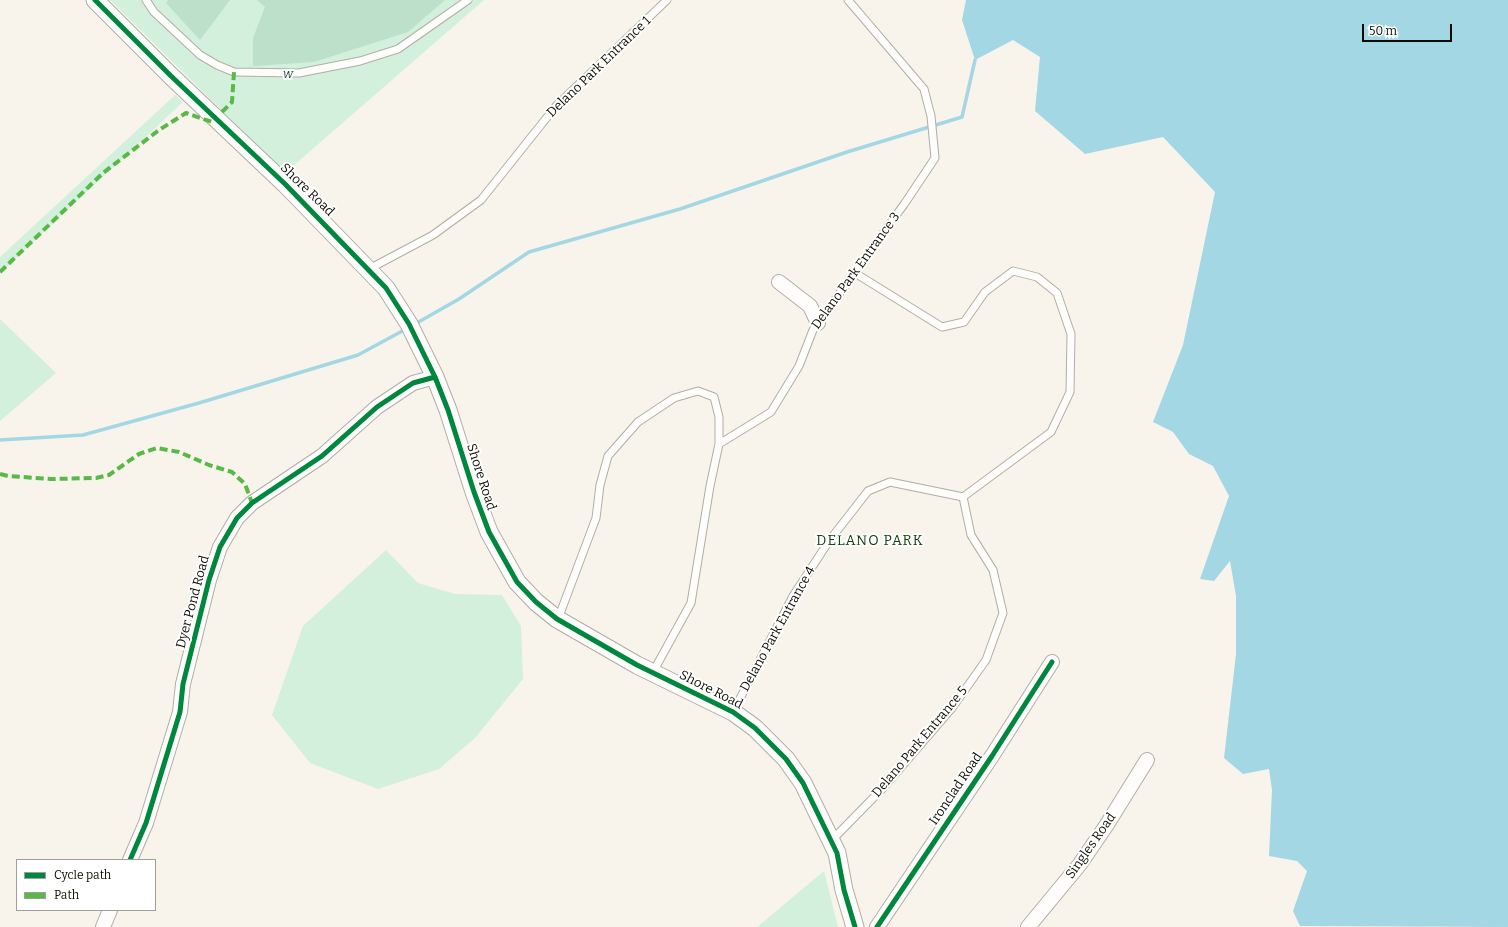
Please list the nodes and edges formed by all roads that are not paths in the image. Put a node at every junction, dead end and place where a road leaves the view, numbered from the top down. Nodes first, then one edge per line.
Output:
1 (95, 0) edge
2 (146, 0) edge
3 (468, 0) edge
4 (667, 0) edge
5 (848, 0) edge
6 (368, 269) junction
7 (855, 273) junction
8 (779, 282) dead end
9 (818, 323) junction
10 (435, 377) junction
11 (719, 444) junction
12 (963, 497) junction
13 (558, 620) junction
14 (1052, 662) dead end
15 (652, 672) junction
16 (733, 712) junction
17 (1147, 760) dead end
18 (830, 842) junction
19 (130, 859) edge
20 (110, 911) edge
21 (103, 927) edge
22 (855, 927) edge
23 (877, 927) edge
24 (1028, 927) edge

1 - 6 street, Shore Road
2 - 3 lane
4 - 6 lane, Delano Park Entrance 1
5 - 7 lane, Delano Park Entrance 3
6 - 10 street, Shore Road
7 - 9 lane, Delano Park Entrance 3
7 - 12 lane
8 - 9 street
9 - 11 lane, Delano Park Entrance 3
10 - 13 street, Shore Road
10 - 19 street, Dyer Pond Road
11 - 13 lane
11 - 15 lane
12 - 16 lane, Delano Park Entrance 4
12 - 18 lane, Delano Park Entrance 5
13 - 15 street, Shore Road
14 - 23 street, Ironclad Road
15 - 16 street, Shore Road
16 - 18 street, Shore Road
17 - 24 street, Singles Road
18 - 22 street, Shore Road
20 - 21 street

